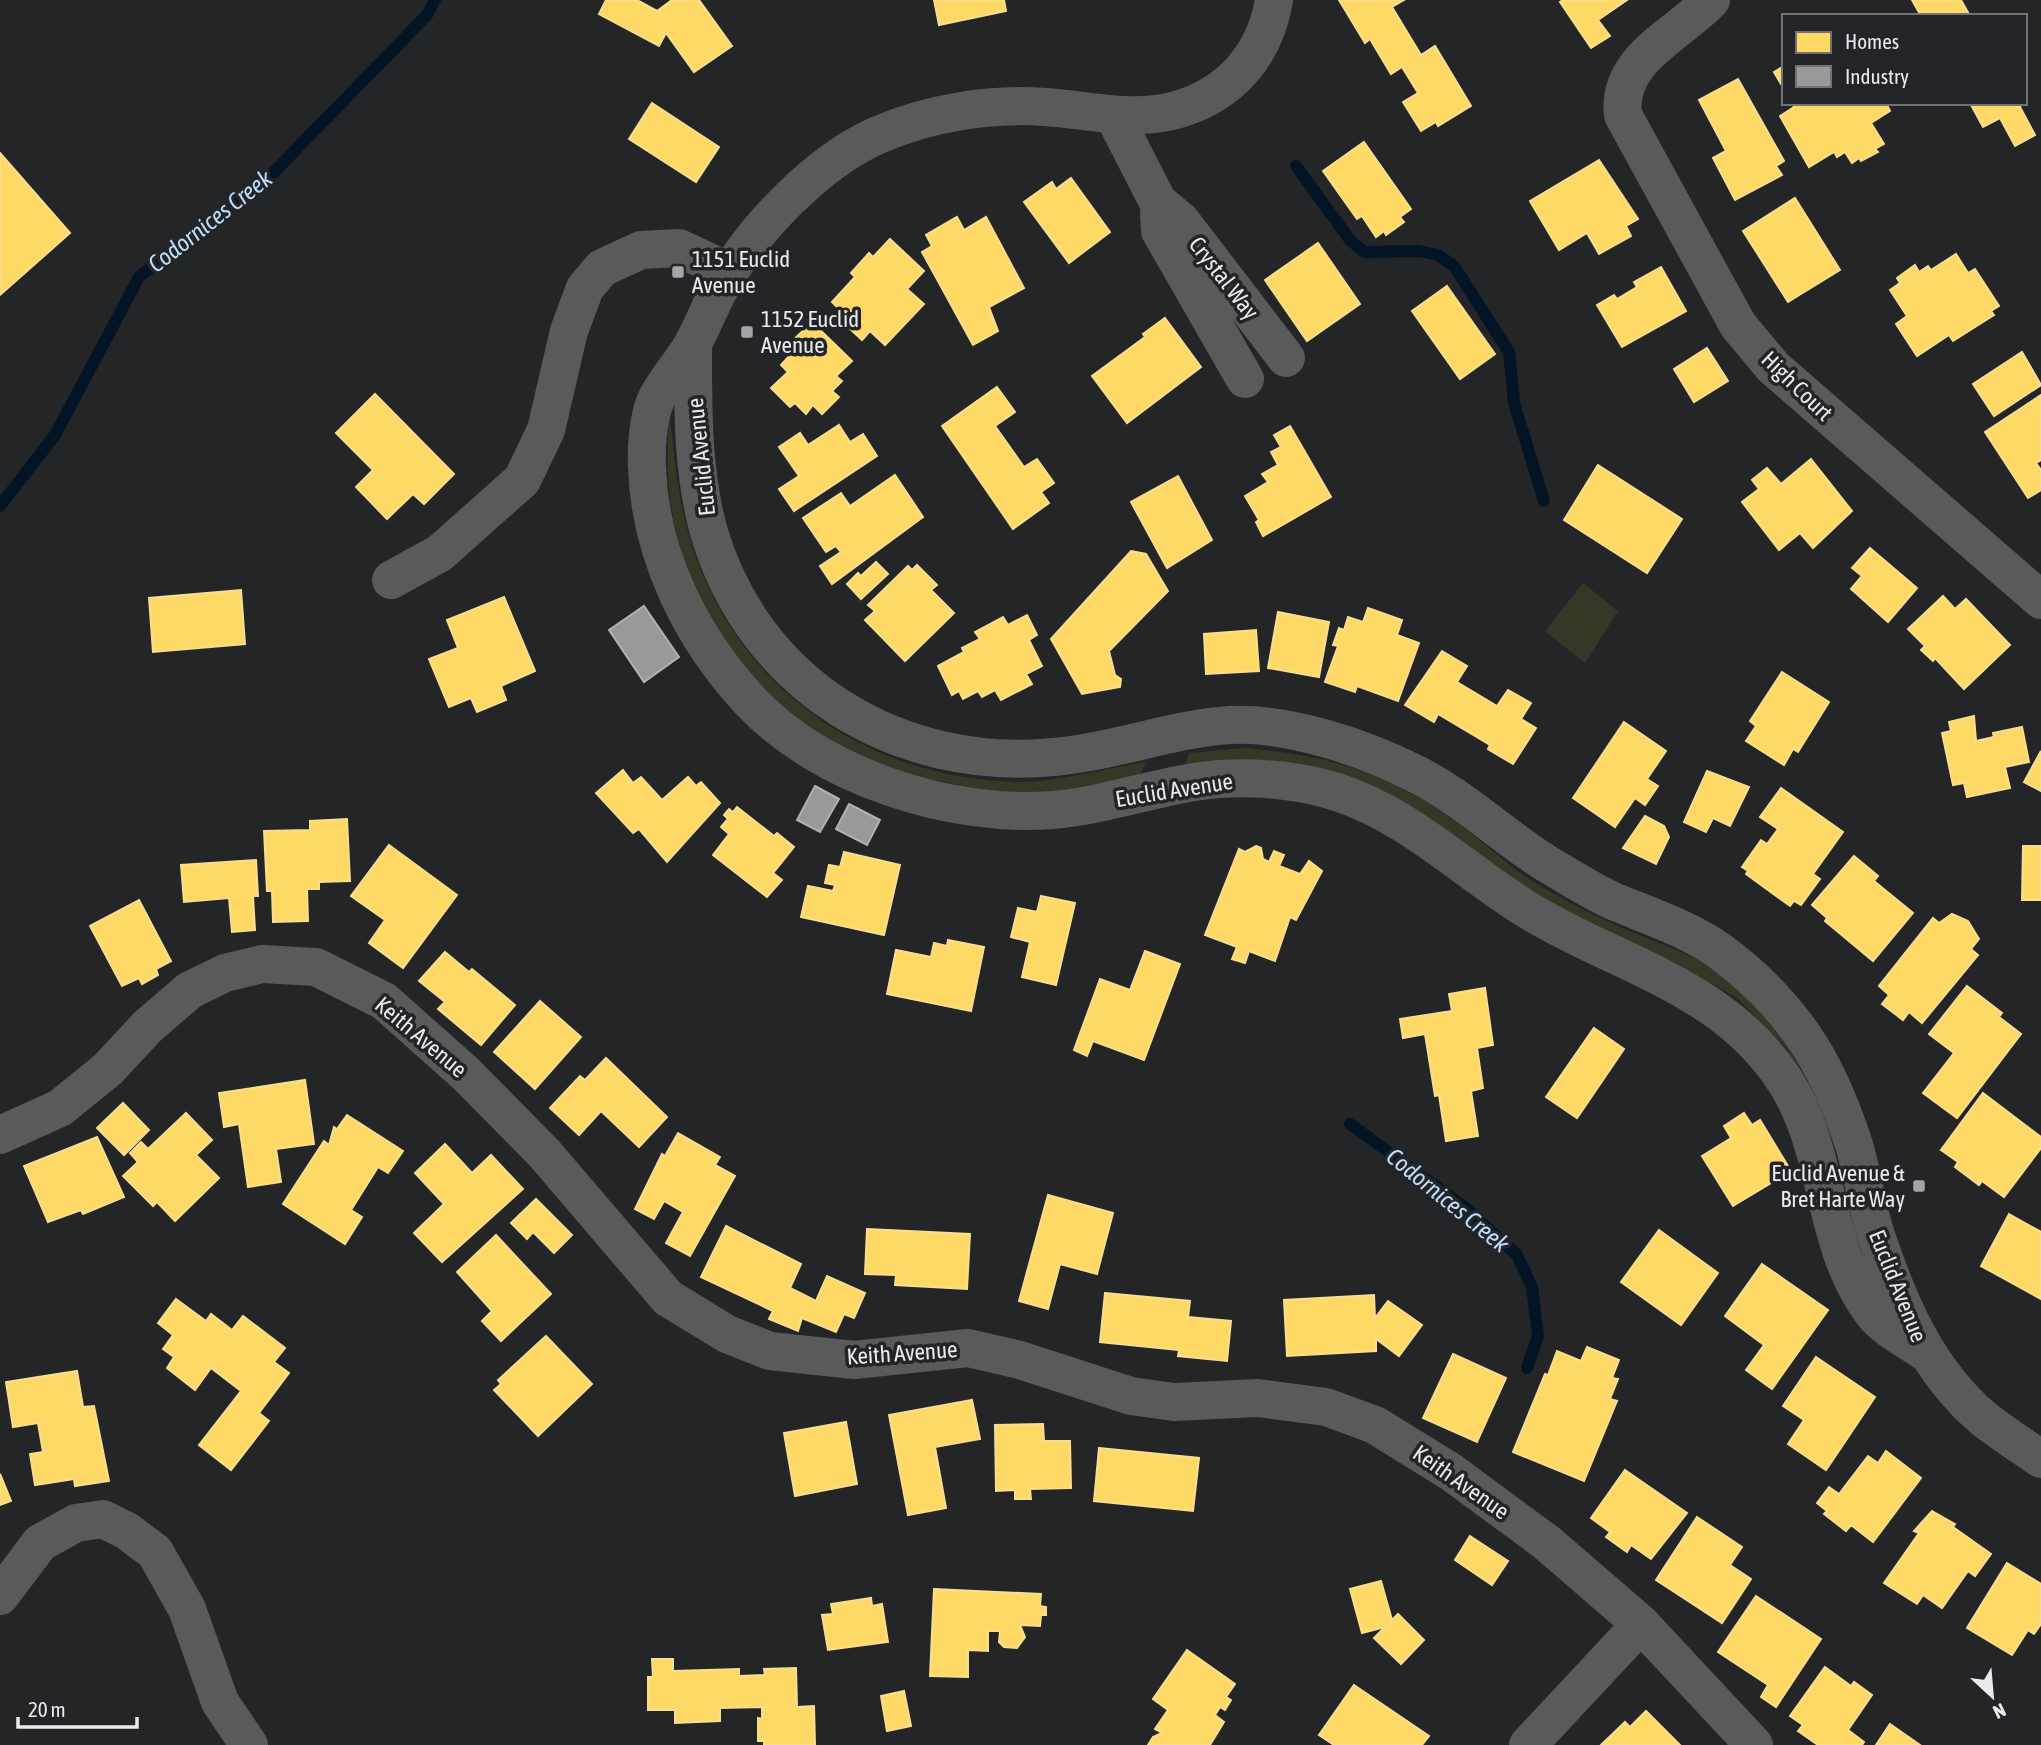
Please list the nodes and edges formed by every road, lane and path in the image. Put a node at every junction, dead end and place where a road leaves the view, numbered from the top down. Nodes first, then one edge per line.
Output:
1 (1274, 0) edge
2 (1711, 0) edge
3 (1114, 116) junction
4 (1158, 202) junction
5 (730, 272) junction
6 (693, 344) junction
7 (1286, 358) dead end
8 (1245, 379) dead end
9 (391, 580) dead end
10 (2041, 600) edge
11 (0, 1135) edge
12 (1925, 1352) junction
13 (2041, 1459) edge
14 (0, 1596) edge
15 (1641, 1625) junction
16 (249, 1745) edge
17 (1528, 1745) edge
18 (1754, 1745) edge

1 - 3 street, Euclid Avenue
2 - 10 street, High Court
3 - 4 street, Crystal Way
3 - 5 street, Euclid Avenue
4 - 7 street, Crystal Way
4 - 8 street, Crystal Way
5 - 6 street, Euclid Avenue
5 - 9 street
6 - 12 street, Euclid Avenue
6 - 12 street, Euclid Avenue
11 - 15 street, Keith Avenue
12 - 13 street, Euclid Avenue
14 - 16 street
15 - 17 street
15 - 18 street, Keith Avenue

